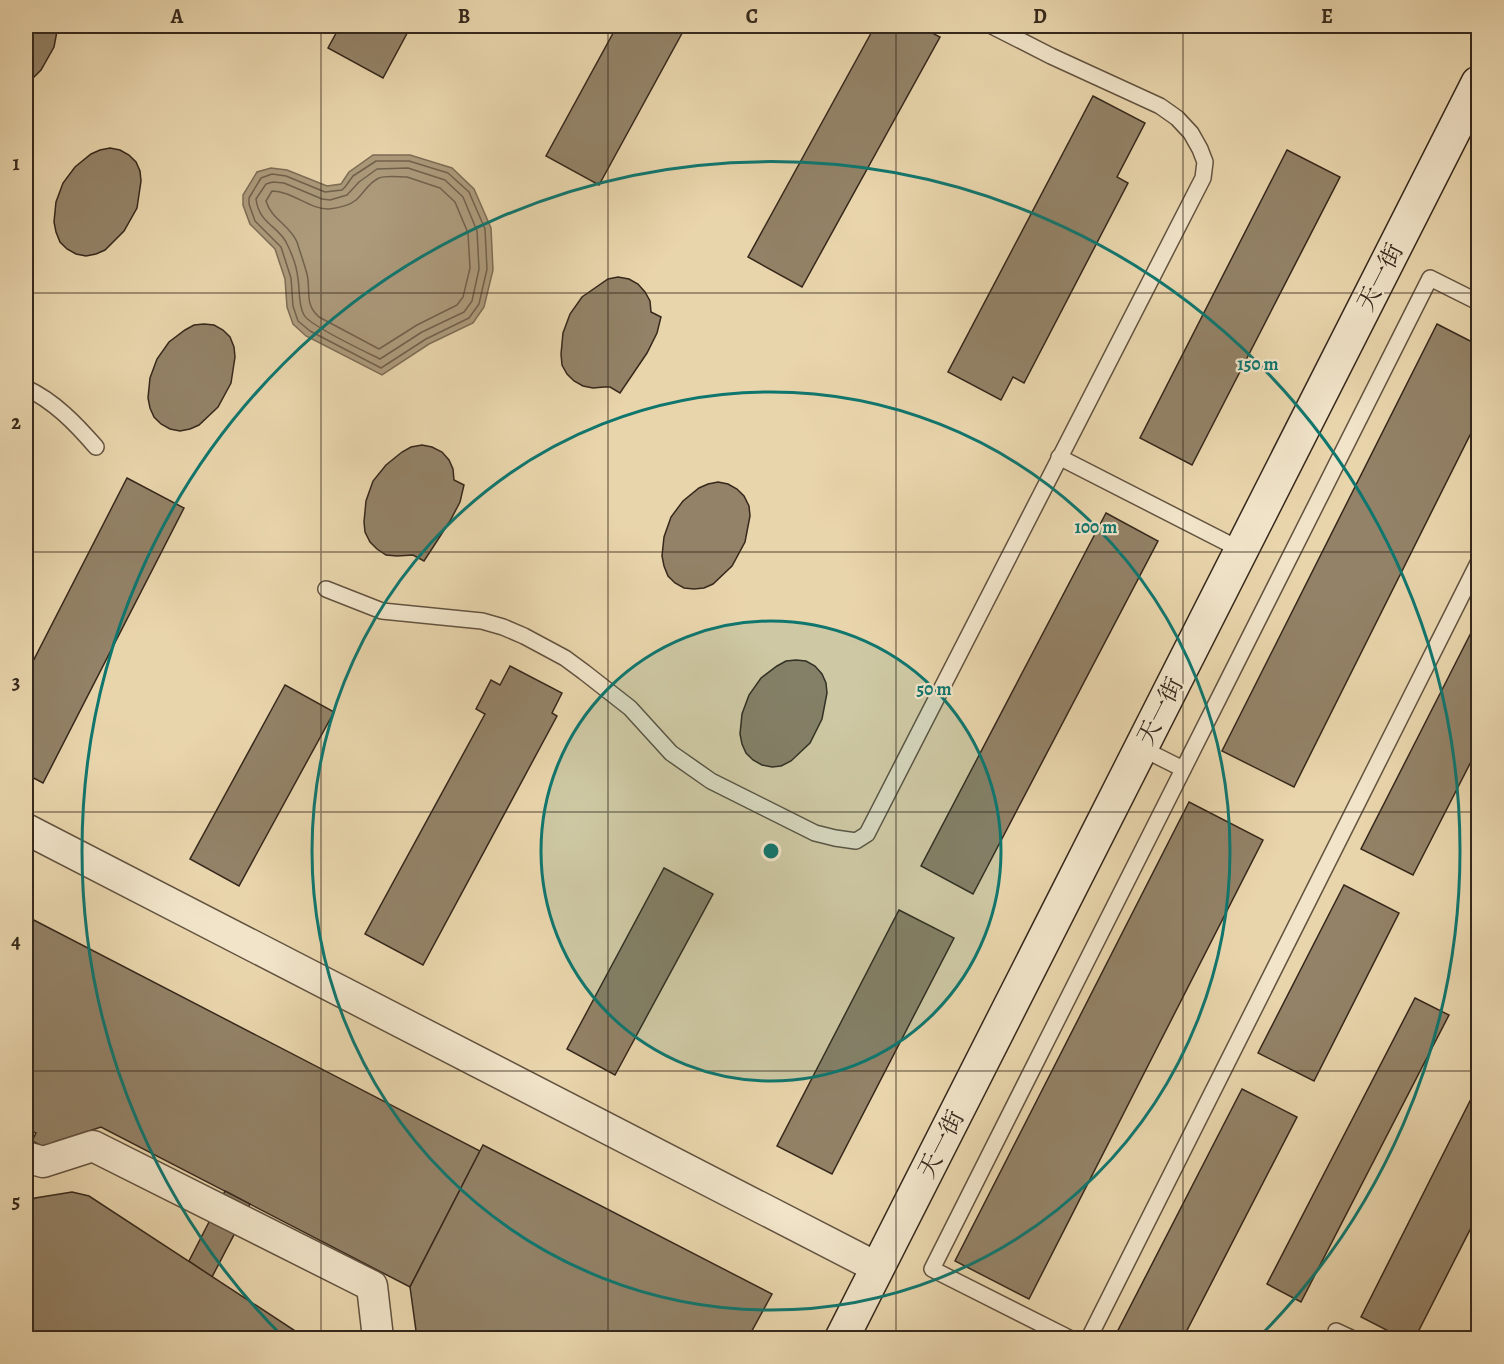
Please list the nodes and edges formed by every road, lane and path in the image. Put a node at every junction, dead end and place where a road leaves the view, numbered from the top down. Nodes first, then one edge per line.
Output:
1 (992, 26) edge
2 (1479, 83) edge
3 (1479, 302) edge
4 (26, 388) edge
5 (96, 447) dead end
6 (1059, 457) junction
7 (1241, 550) junction
8 (1479, 563) edge
9 (326, 589) dead end
10 (1142, 748) junction
11 (1183, 769) junction
12 (26, 829) edge
13 (26, 1157) edge
14 (878, 1268) junction
15 (1336, 1331) dead end
16 (378, 1338) edge
17 (842, 1338) edge
18 (1069, 1338) edge
19 (1089, 1338) edge
20 (1351, 1338) edge

1 - 6 lane
2 - 7 street, 天一街
3 - 11 lane
4 - 5 lane
6 - 7 lane
6 - 9 lane
7 - 10 street, 天一街
8 - 19 lane
10 - 11 lane
10 - 14 street, 天一街
11 - 18 lane
12 - 14 street
13 - 16 street
14 - 17 street, 天一街
15 - 20 lane

